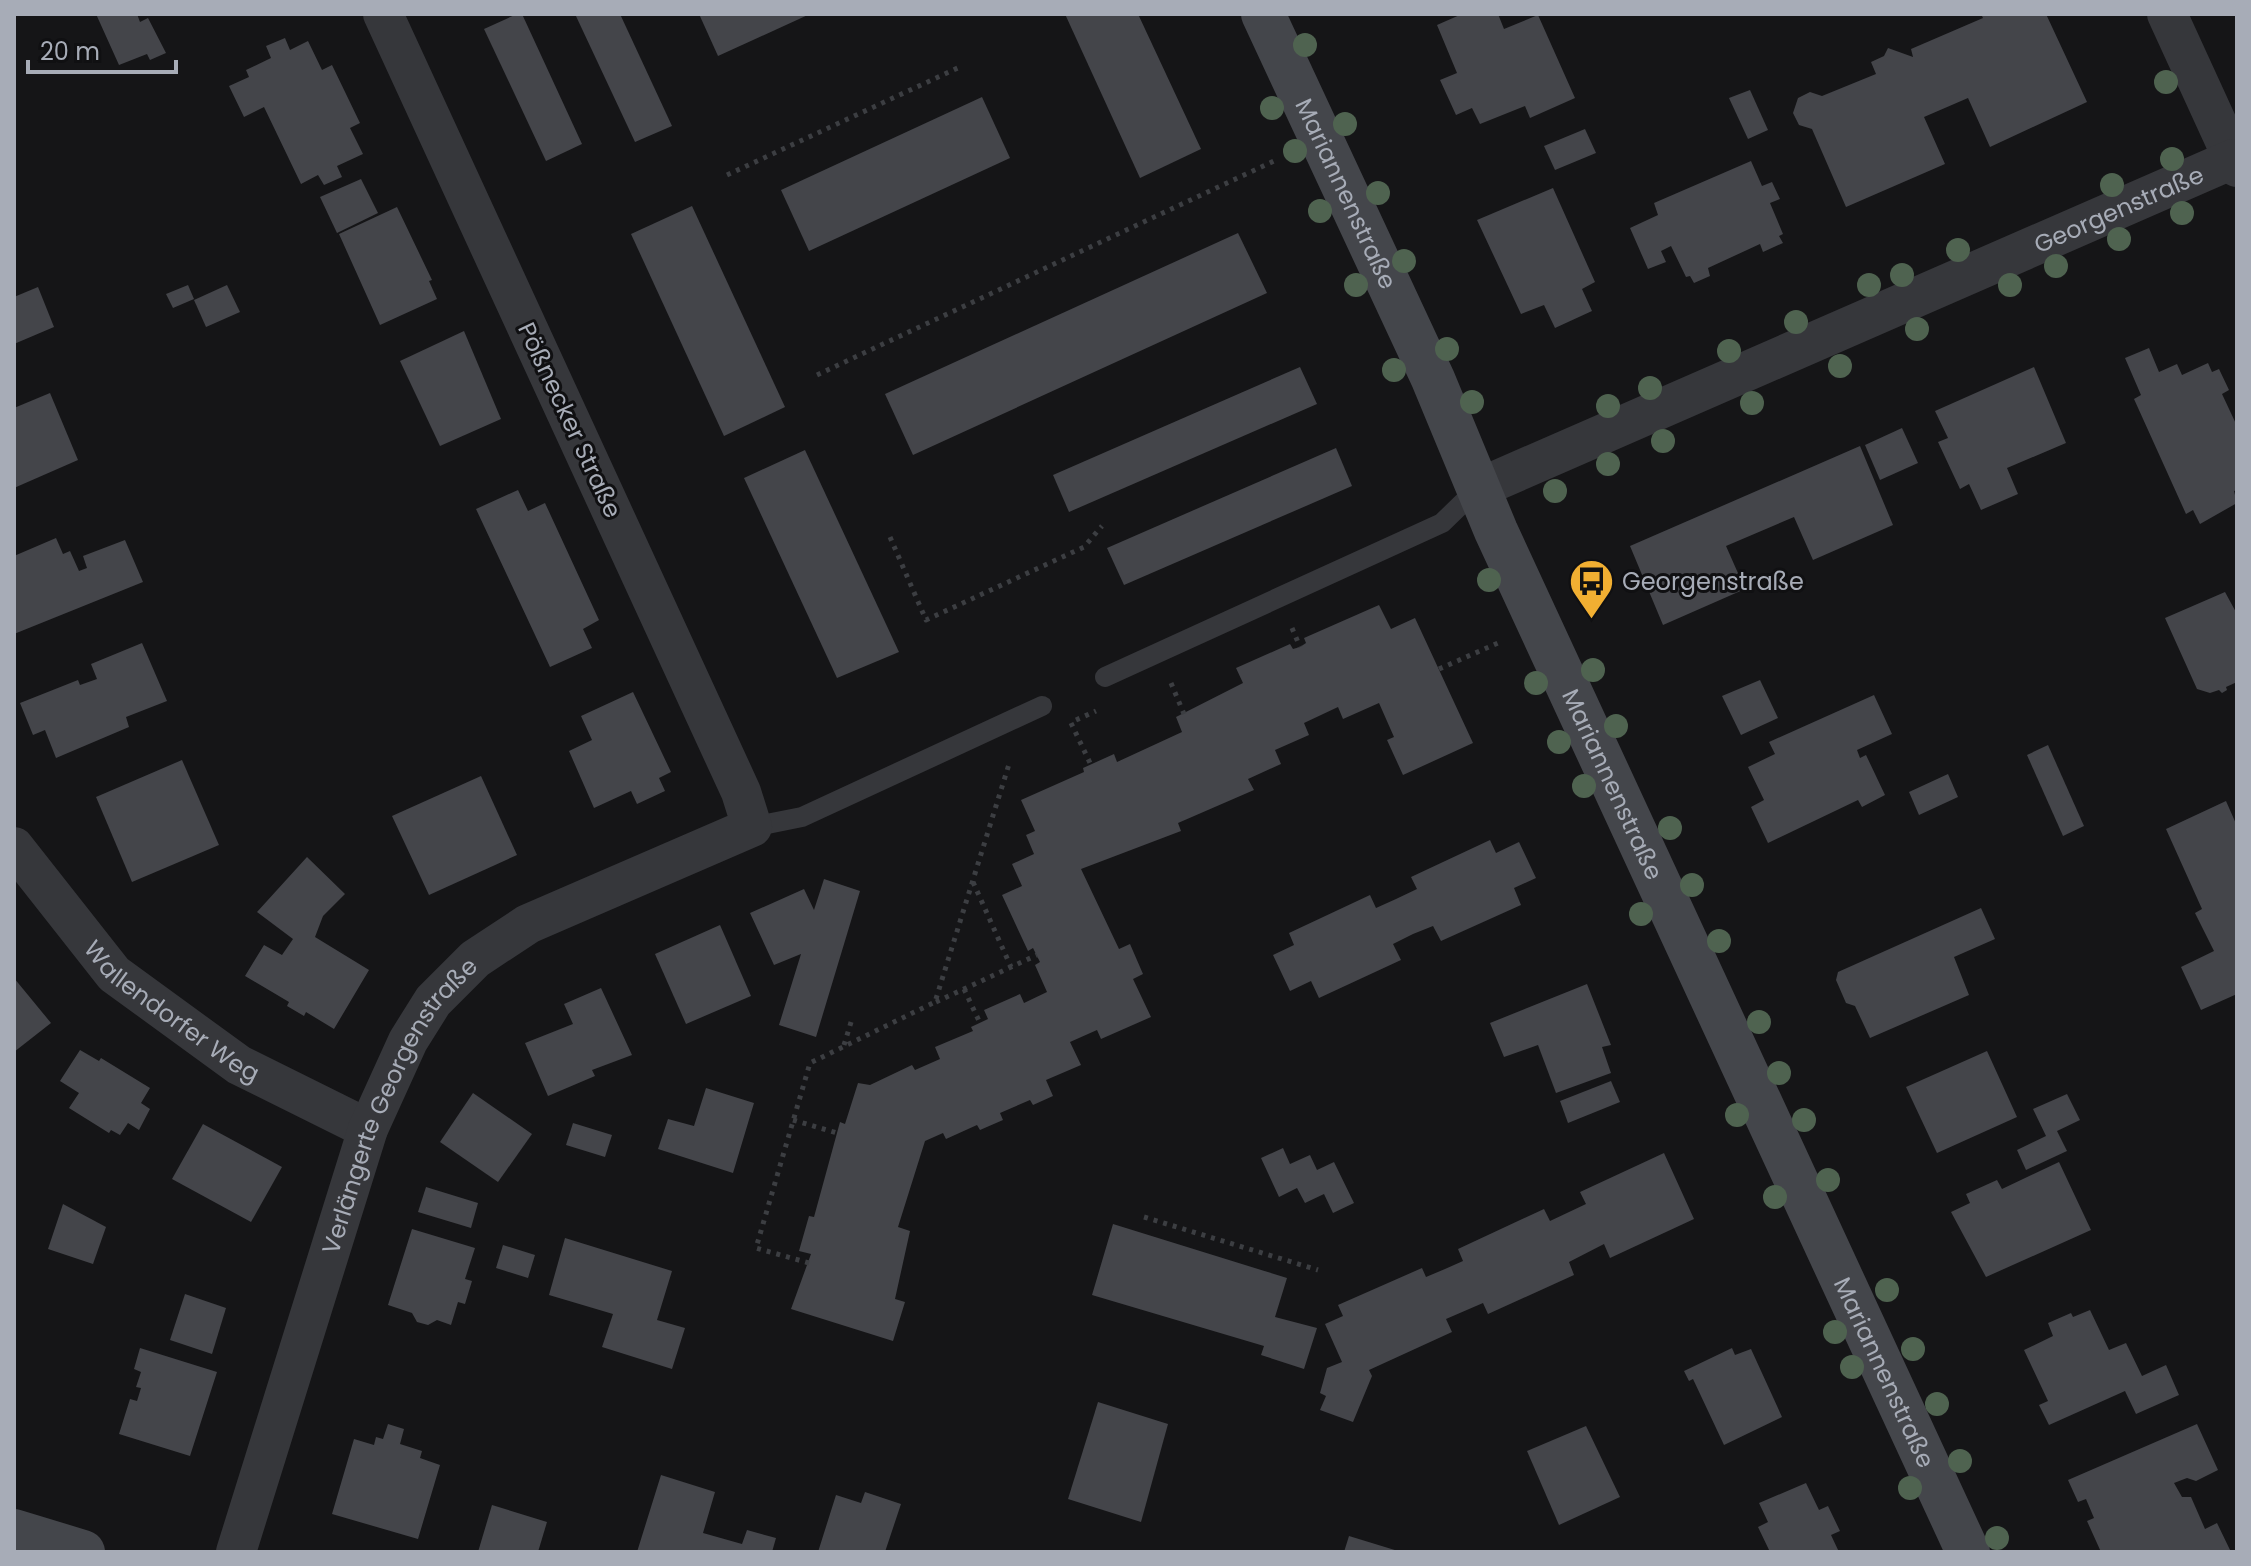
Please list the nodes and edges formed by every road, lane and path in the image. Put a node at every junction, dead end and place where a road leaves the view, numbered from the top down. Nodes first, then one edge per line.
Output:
1 (383, 14) edge
2 (1263, 14) edge
3 (2167, 14) edge
4 (962, 66) dead end
5 (1276, 160) dead end
6 (2235, 163) edge
7 (727, 175) dead end
8 (817, 375) dead end
9 (1477, 489) junction
10 (1102, 526) dead end
11 (890, 537) dead end
12 (1290, 624) dead end
13 (1499, 643) dead end
14 (1300, 647) dead end
15 (1439, 669) dead end
16 (1105, 677) dead end
17 (1169, 679) dead end
18 (1042, 706) dead end
19 (1184, 714) dead end
20 (1071, 722) dead end
21 (1013, 749) dead end
22 (1091, 765) dead end
23 (752, 827) junction
24 (14, 847) edge
25 (972, 881) junction
26 (1037, 955) dead end
27 (1011, 967) junction
28 (964, 989) junction
29 (935, 1002) junction
30 (852, 1019) dead end
31 (980, 1023) dead end
32 (844, 1046) junction
33 (793, 1120) junction
34 (368, 1129) junction
35 (837, 1133) dead end
36 (1144, 1217) dead end
37 (809, 1263) dead end
38 (1318, 1270) dead end
39 (14, 1531) edge
40 (83, 1552) edge
41 (236, 1552) edge
42 (1968, 1552) edge

1 - 23 street, Pößnecker Straße
2 - 9 street, Mariannenstraße
3 - 6 street
4 - 7 path
5 - 8 path
6 - 9 street, Georgenstraße
9 - 16 lane
9 - 42 street, Mariannenstraße
10 - 11 path
12 - 14 path
13 - 15 path
17 - 19 path
18 - 23 lane
20 - 22 path
21 - 25 path
23 - 34 street, Verlängerte Georgenstraße
24 - 34 street, Wallendorfer Weg
25 - 27 path
25 - 29 path
26 - 27 path
27 - 28 path
28 - 29 path
28 - 31 path
29 - 32 path
30 - 32 path
32 - 33 path
33 - 35 path
33 - 37 path
34 - 41 street, Verlängerte Georgenstraße
36 - 38 path
39 - 40 street

